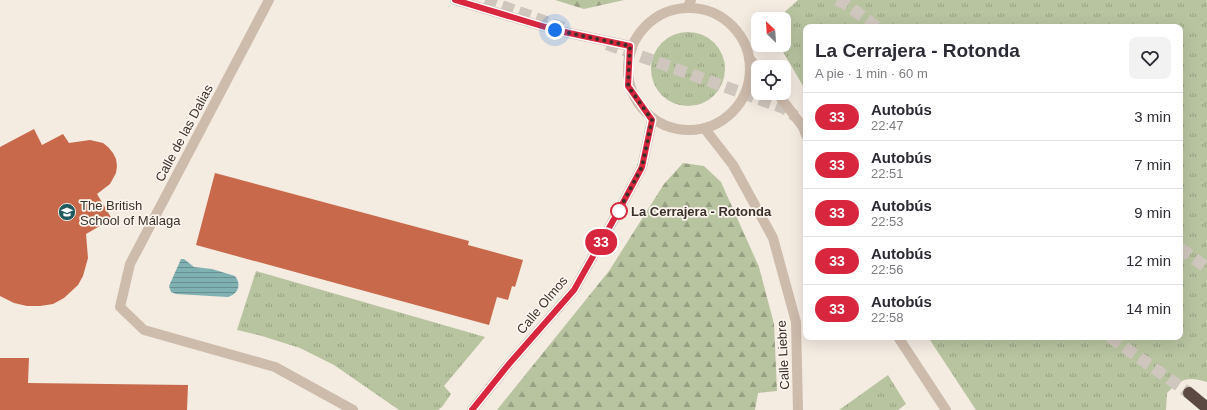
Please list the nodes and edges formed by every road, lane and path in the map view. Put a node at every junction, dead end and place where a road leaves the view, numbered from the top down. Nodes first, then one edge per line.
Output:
1 (269, 0) edge
2 (455, 0) edge
3 (689, 4) edge
4 (630, 46) junction
5 (749, 58) junction
6 (751, 60) edge
7 (783, 100) edge
8 (652, 120) junction
9 (803, 127) edge
10 (706, 128) junction
11 (900, 340) edge
12 (1189, 393) tunnel mouth
13 (333, 398) junction
14 (1207, 408) edge
15 (338, 410) edge
16 (353, 410) edge
17 (472, 410) edge
18 (798, 410) edge
19 (946, 410) edge

1 - 13 street, Calle de las Dalias
2 - 4 street
3 - 4 street
3 - 5 street
4 - 8 street
5 - 6 street
5 - 10 street
7 - 9 street
8 - 10 street
8 - 17 street, Calle Olmos
10 - 18 street, Calle Liebre
11 - 19 street
12 - 14 highway
13 - 15 street
13 - 16 street, Calle de las Dalias

